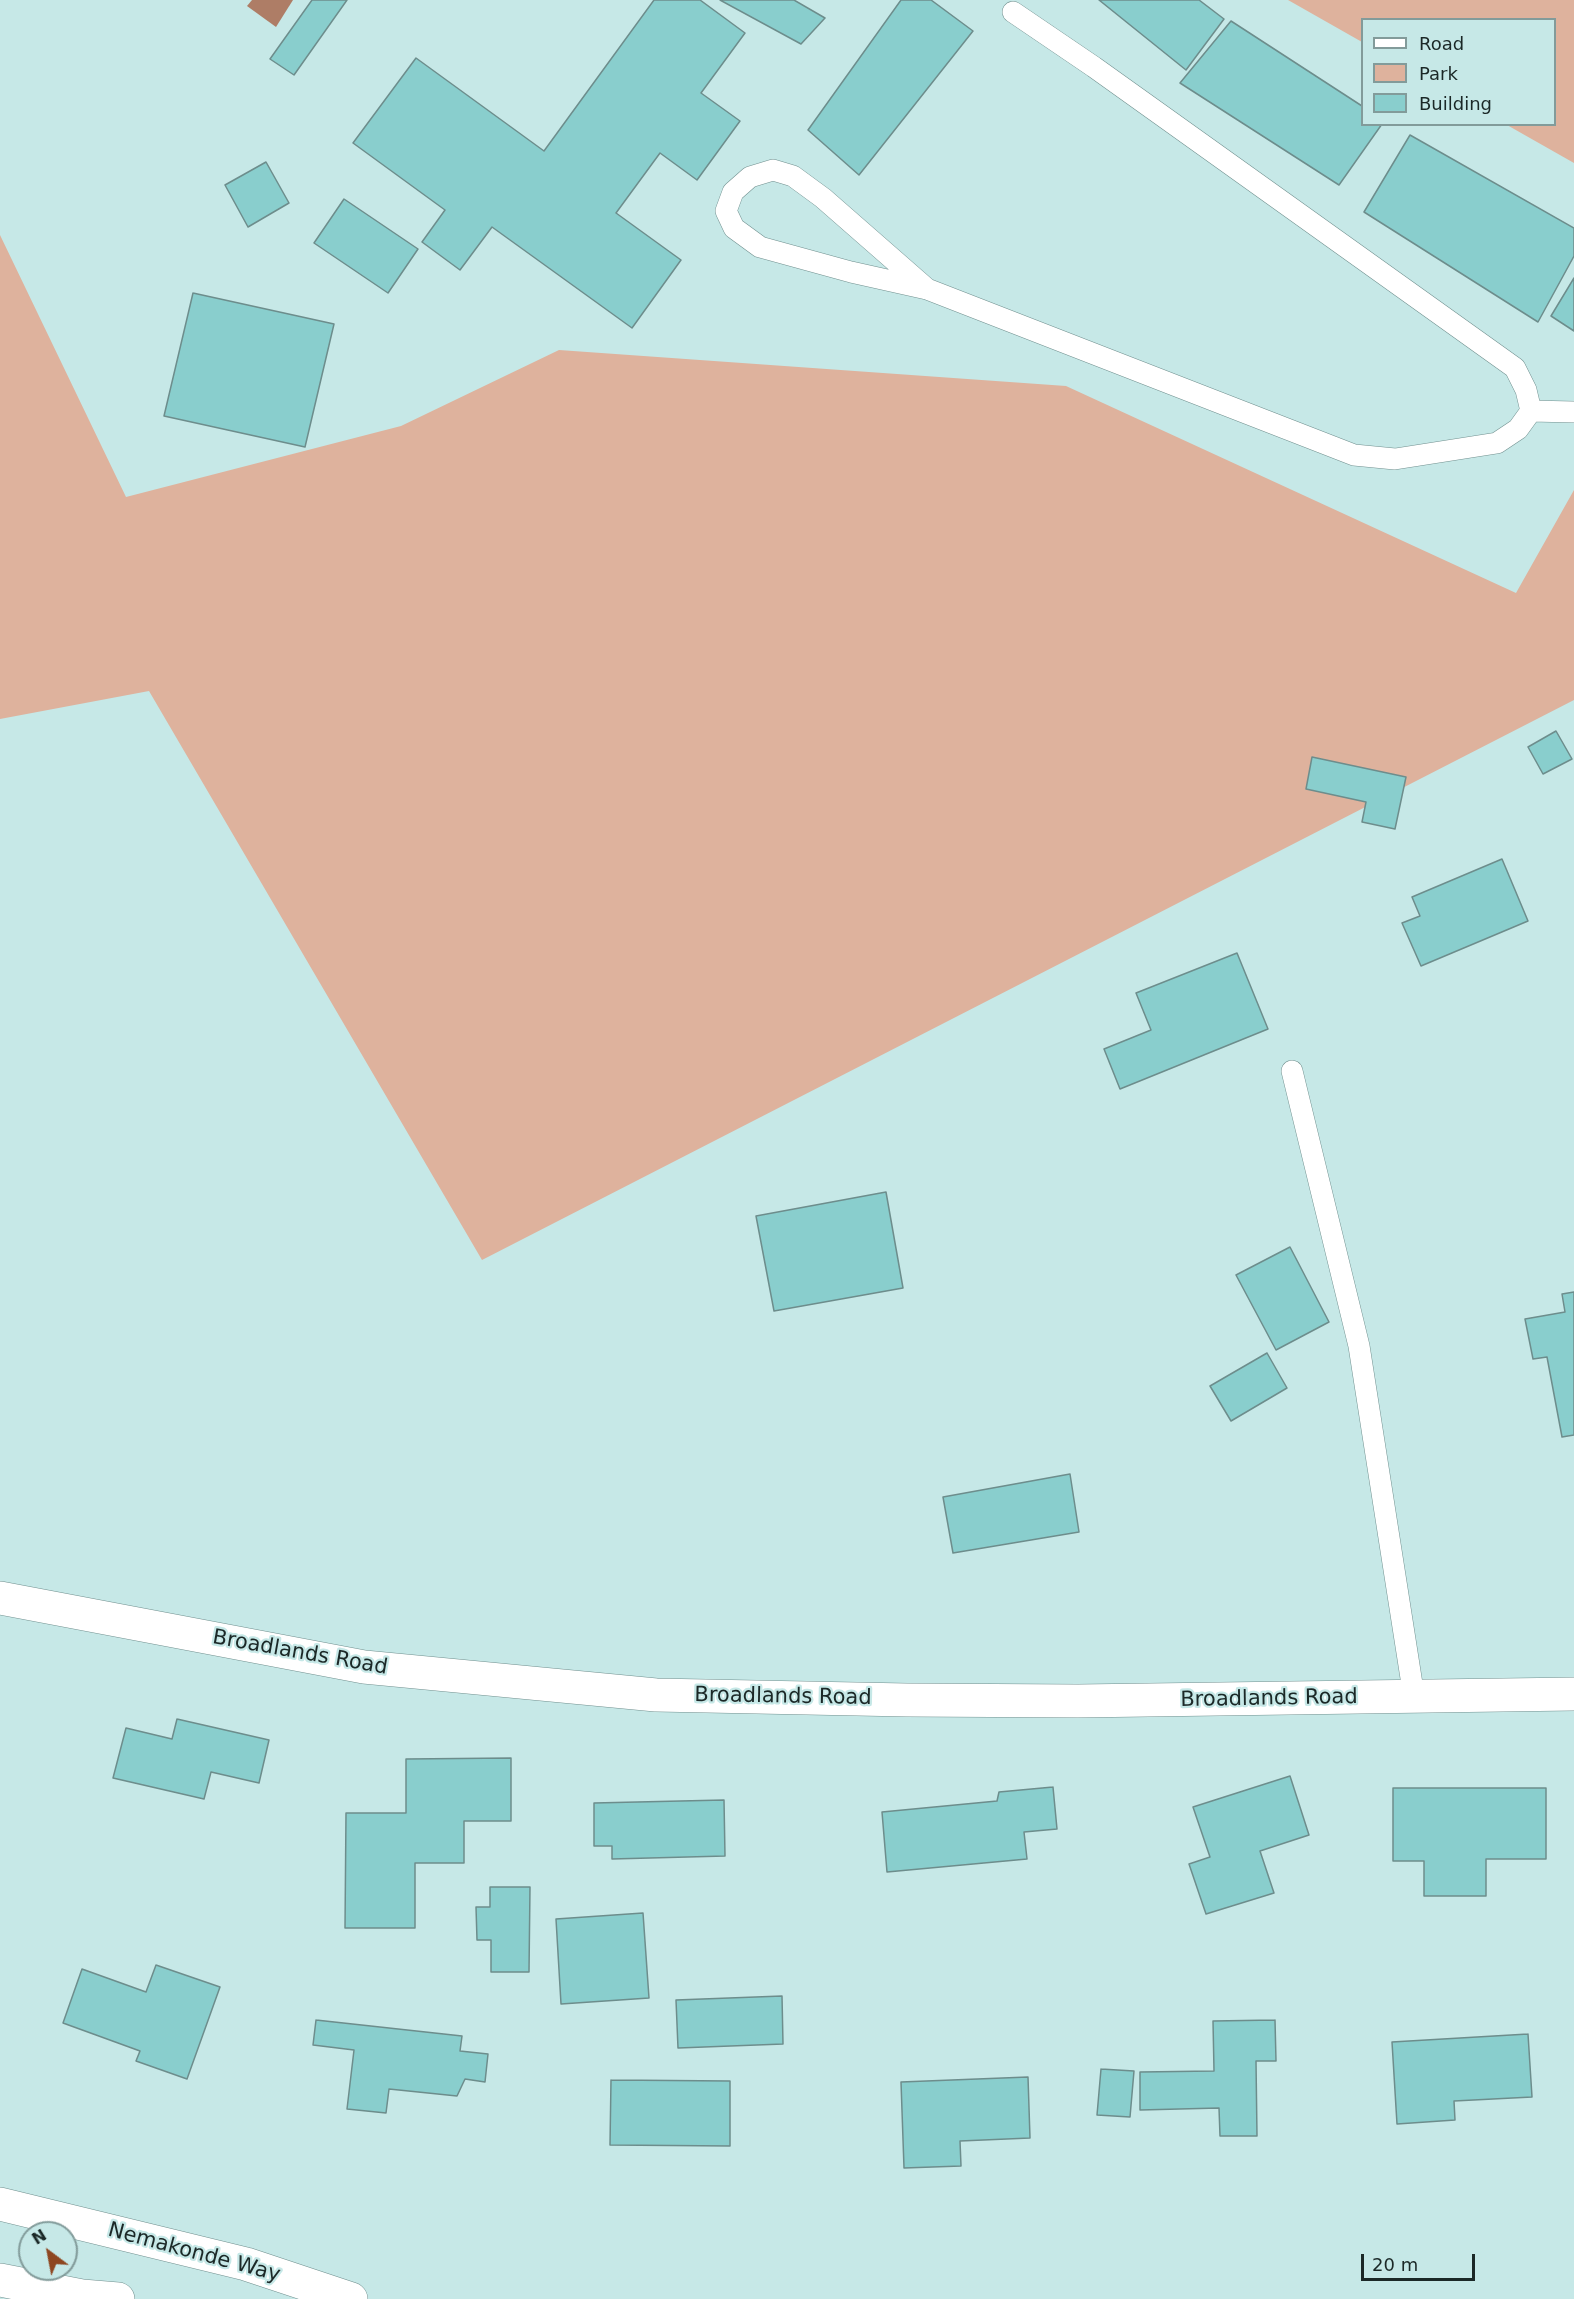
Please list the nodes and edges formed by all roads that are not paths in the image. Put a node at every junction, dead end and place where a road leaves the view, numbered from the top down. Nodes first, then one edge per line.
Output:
1 (1013, 12) dead end
2 (927, 289) junction
3 (1532, 411) junction
4 (1574, 412) edge
5 (1292, 1071) dead end
6 (0, 1598) edge
7 (1574, 1694) edge
8 (1414, 1697) junction
9 (0, 2204) edge
10 (1, 2281) edge
11 (118, 2299) edge
12 (351, 2299) edge

1 - 3 lane
2 - 2 lane
2 - 3 lane
3 - 4 lane
5 - 8 lane
6 - 8 main road, Broadlands Road
7 - 8 main road, Broadlands Road
9 - 12 main road, Nemakonde Way
10 - 11 main road

